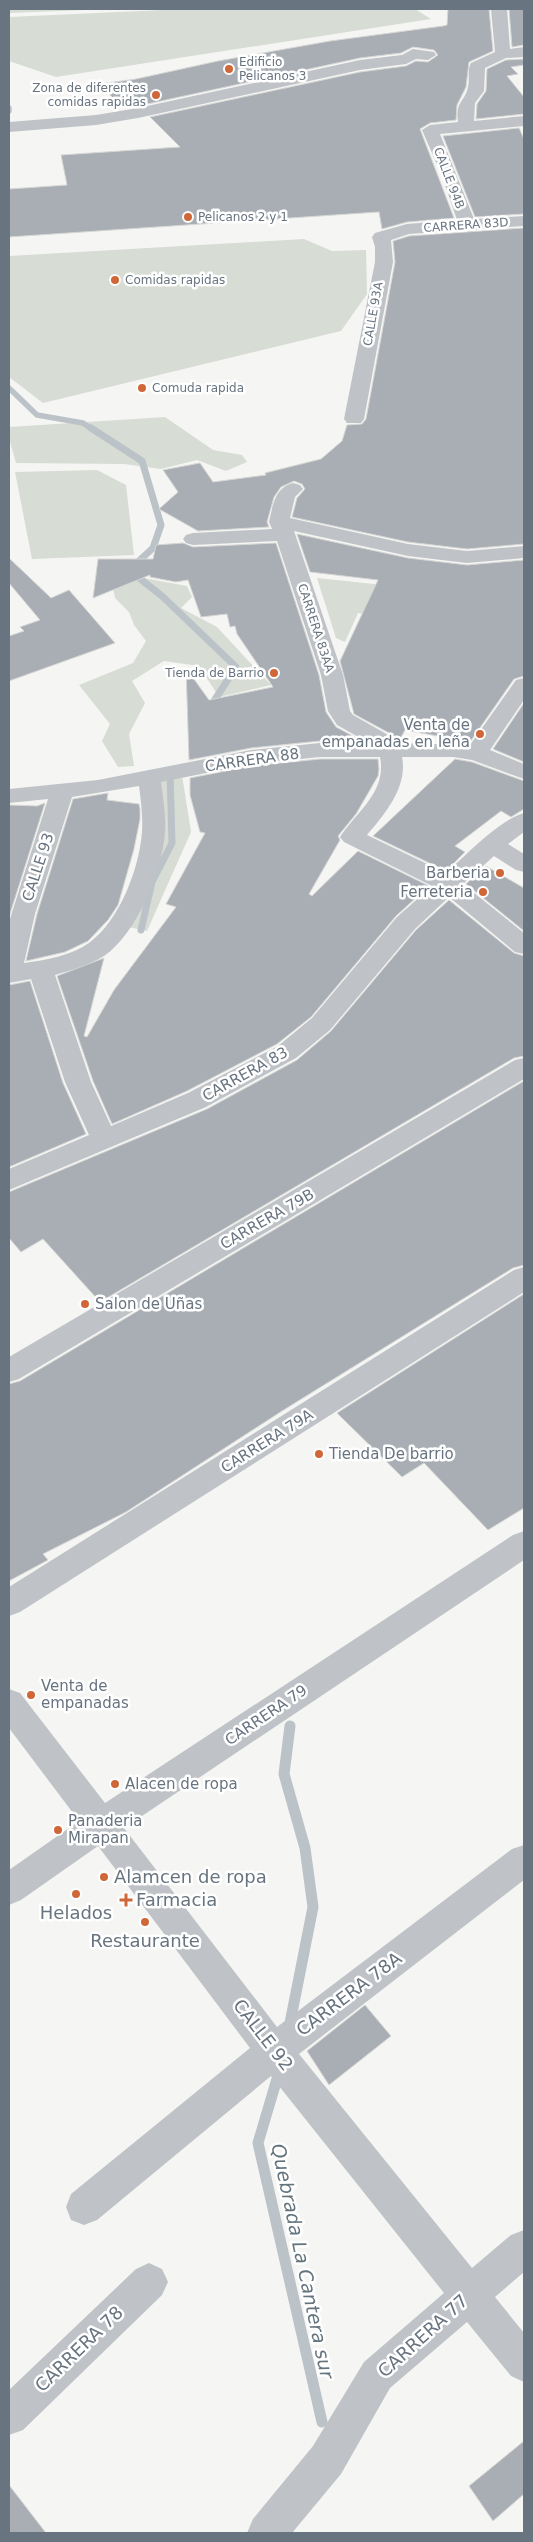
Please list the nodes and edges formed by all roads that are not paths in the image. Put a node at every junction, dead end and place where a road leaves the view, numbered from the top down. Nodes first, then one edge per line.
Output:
1 (499, 9) edge
2 (524, 52) edge
3 (428, 54) dead end
4 (503, 54) junction
5 (524, 121) edge
6 (467, 125) junction
7 (9, 127) edge
8 (524, 221) edge
9 (467, 225) junction
10 (407, 229) joint
11 (354, 418) dead end
12 (293, 488) dead end
13 (282, 528) junction
14 (193, 539) dead end
15 (524, 552) edge
16 (524, 686) edge
17 (388, 750) junction
18 (476, 753) junction
19 (524, 772) edge
20 (153, 777) junction
21 (62, 791) junction
22 (9, 796) edge
23 (524, 821) edge
24 (492, 845) junction
25 (524, 864) edge
26 (448, 884) junction
27 (524, 946) edge
28 (40, 968) junction
29 (10, 974) edge
30 (524, 1067) edge
31 (104, 1140) junction
32 (9, 1180) edge
33 (524, 1278) edge
34 (9, 1370) edge
35 (524, 1544) edge
36 (9, 1603) edge
37 (9, 1703) edge
38 (102, 1824) junction
39 (524, 1860) edge
40 (9, 1889) edge
41 (274, 2051) junction
42 (84, 2207) dead end
43 (524, 2248) edge
44 (149, 2282) dead end
45 (469, 2295) junction
46 (524, 2363) edge
47 (9, 2416) edge
48 (267, 2533) edge

1 - 4 street
2 - 4 street
3 - 7 street
4 - 6 street
5 - 6 street
6 - 9 street, CALLE 94B
8 - 9 street, CARRERA 83D
9 - 10 street, CARRERA 83D
10 - 11 street, CALLE 93A
12 - 13 street
13 - 14 street
13 - 15 street
13 - 17 street, CARRERA 83AA
16 - 18 street
17 - 18 street, CARRERA 88
17 - 20 street, CARRERA 88
17 - 26 street
18 - 19 street, CARRERA 88
20 - 21 street, CARRERA 88
20 - 28 street
21 - 22 street, CARRERA 88
21 - 29 street, CALLE 93
23 - 24 street, CARRERA 83
24 - 25 street
24 - 26 street, CARRERA 83
26 - 27 street
26 - 31 street, CARRERA 83
28 - 29 street
28 - 31 street
30 - 34 street, CARRERA 79B
31 - 32 street, CARRERA 83
33 - 36 street, CARRERA 79A
35 - 38 street, CARRERA 79
37 - 38 street, CALLE 92
38 - 40 street, CARRERA 79
38 - 41 street, CALLE 92
39 - 41 street, CARRERA 78A
41 - 42 street, CARRERA 78A
41 - 45 street, CALLE 92
43 - 45 street, CARRERA 77
44 - 47 street, CARRERA 78
45 - 46 street, CALLE 92
45 - 48 street, CARRERA 77

